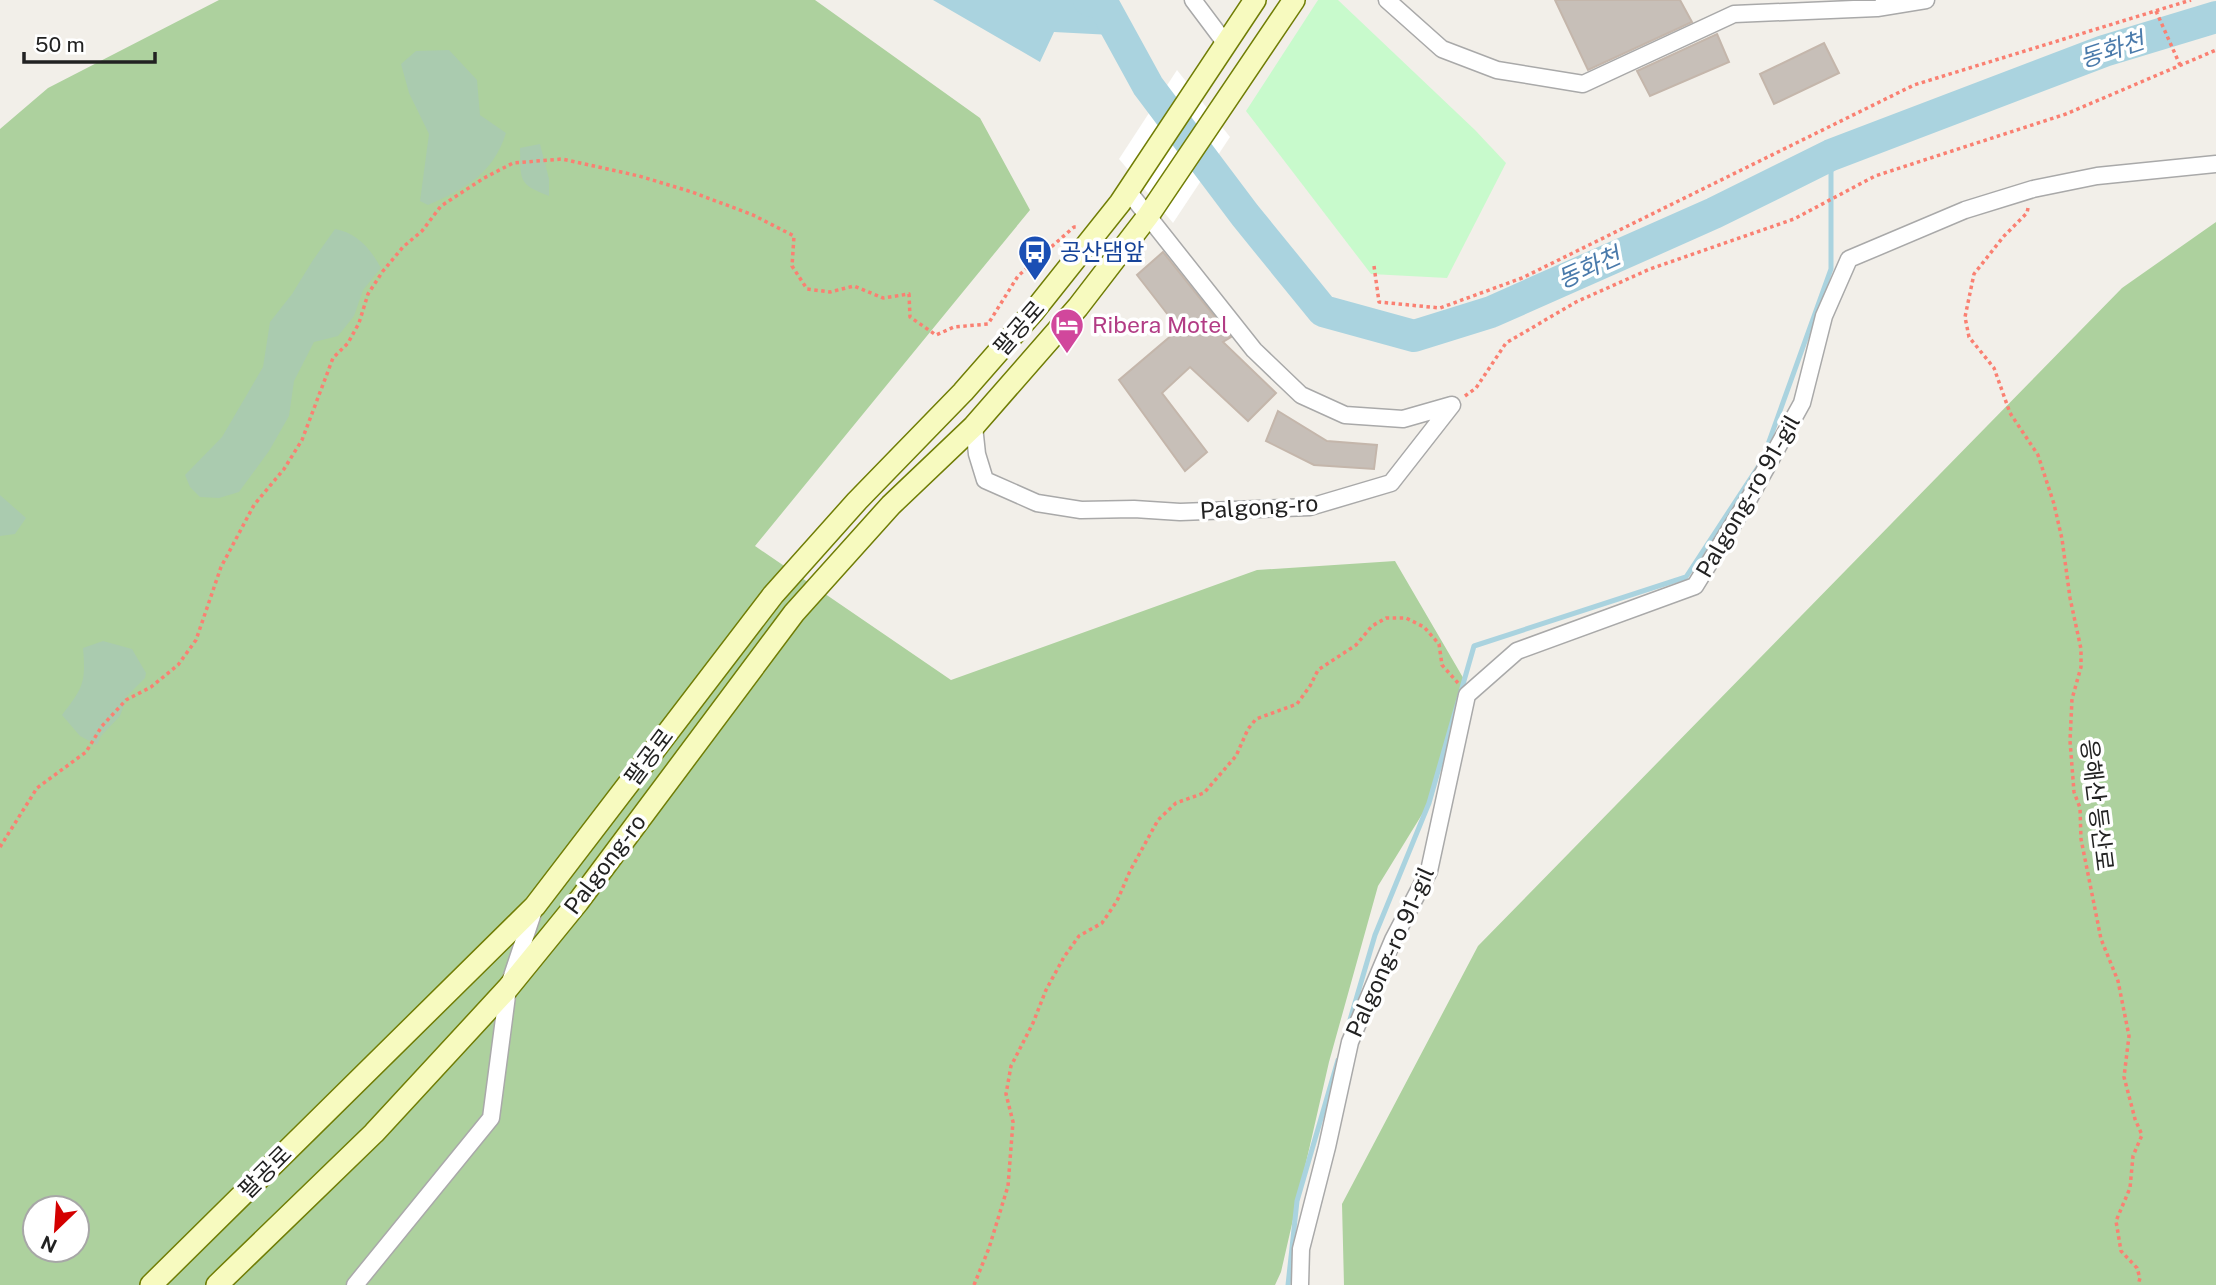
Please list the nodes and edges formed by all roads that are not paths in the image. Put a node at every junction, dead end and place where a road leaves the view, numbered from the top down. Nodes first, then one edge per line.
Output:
1 (1193, 0) edge
2 (1255, 0) edge
3 (1294, 0) edge
4 (1387, 0) edge
5 (1926, 0) edge
6 (1226, 44) junction
7 (2216, 164) edge
8 (1128, 191) junction
9 (1148, 215) junction
10 (974, 426) junction
11 (535, 906) junction
12 (508, 988) junction
13 (151, 1285) edge
14 (217, 1285) edge
15 (355, 1285) edge
16 (1300, 1285) edge

1 - 6 street
2 - 6 main road
3 - 9 main road, Palgong-ro
4 - 5 street
6 - 8 main road, 팔공로
7 - 16 street, Palgong-ro 91-gil
8 - 9 street
8 - 11 main road, 팔공로
9 - 10 main road, Palgong-ro
9 - 10 street, Palgong-ro
10 - 12 main road, Palgong-ro
11 - 12 street
11 - 13 main road, 팔공로
12 - 14 main road, Palgong-ro
12 - 15 street

